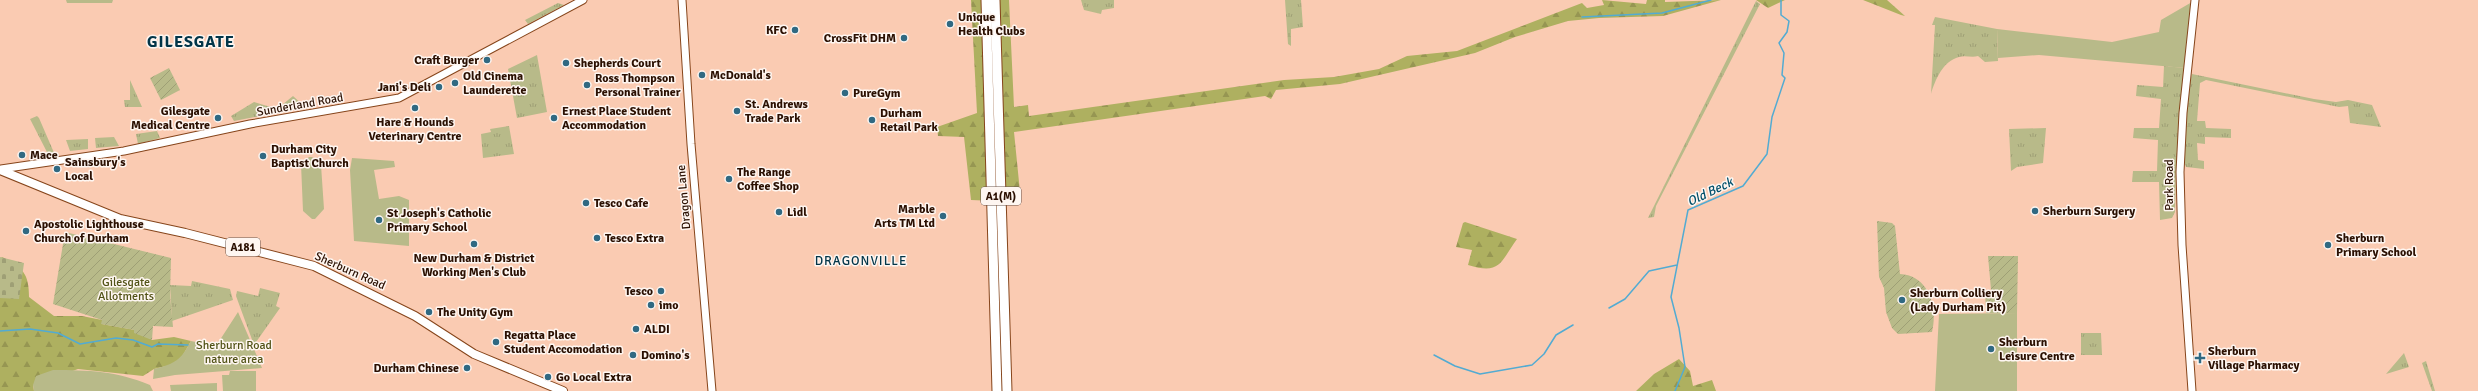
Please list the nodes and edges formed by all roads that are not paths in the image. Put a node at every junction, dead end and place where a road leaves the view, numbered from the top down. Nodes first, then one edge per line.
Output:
1 (583, 0) edge
2 (682, 0) edge
3 (986, 0) edge
4 (995, 0) edge
5 (2195, 0) edge
6 (0, 169) edge
7 (563, 391) edge
8 (712, 391) edge
9 (997, 391) edge
10 (1007, 391) edge
11 (2192, 391) edge

1 - 6 street, Sunderland Road
2 - 8 street, Dragon Lane
3 - 9 highway, A1(M)
4 - 10 highway, A1(M)
5 - 11 street, Park Road
6 - 7 main road, Sherburn Road / A181

